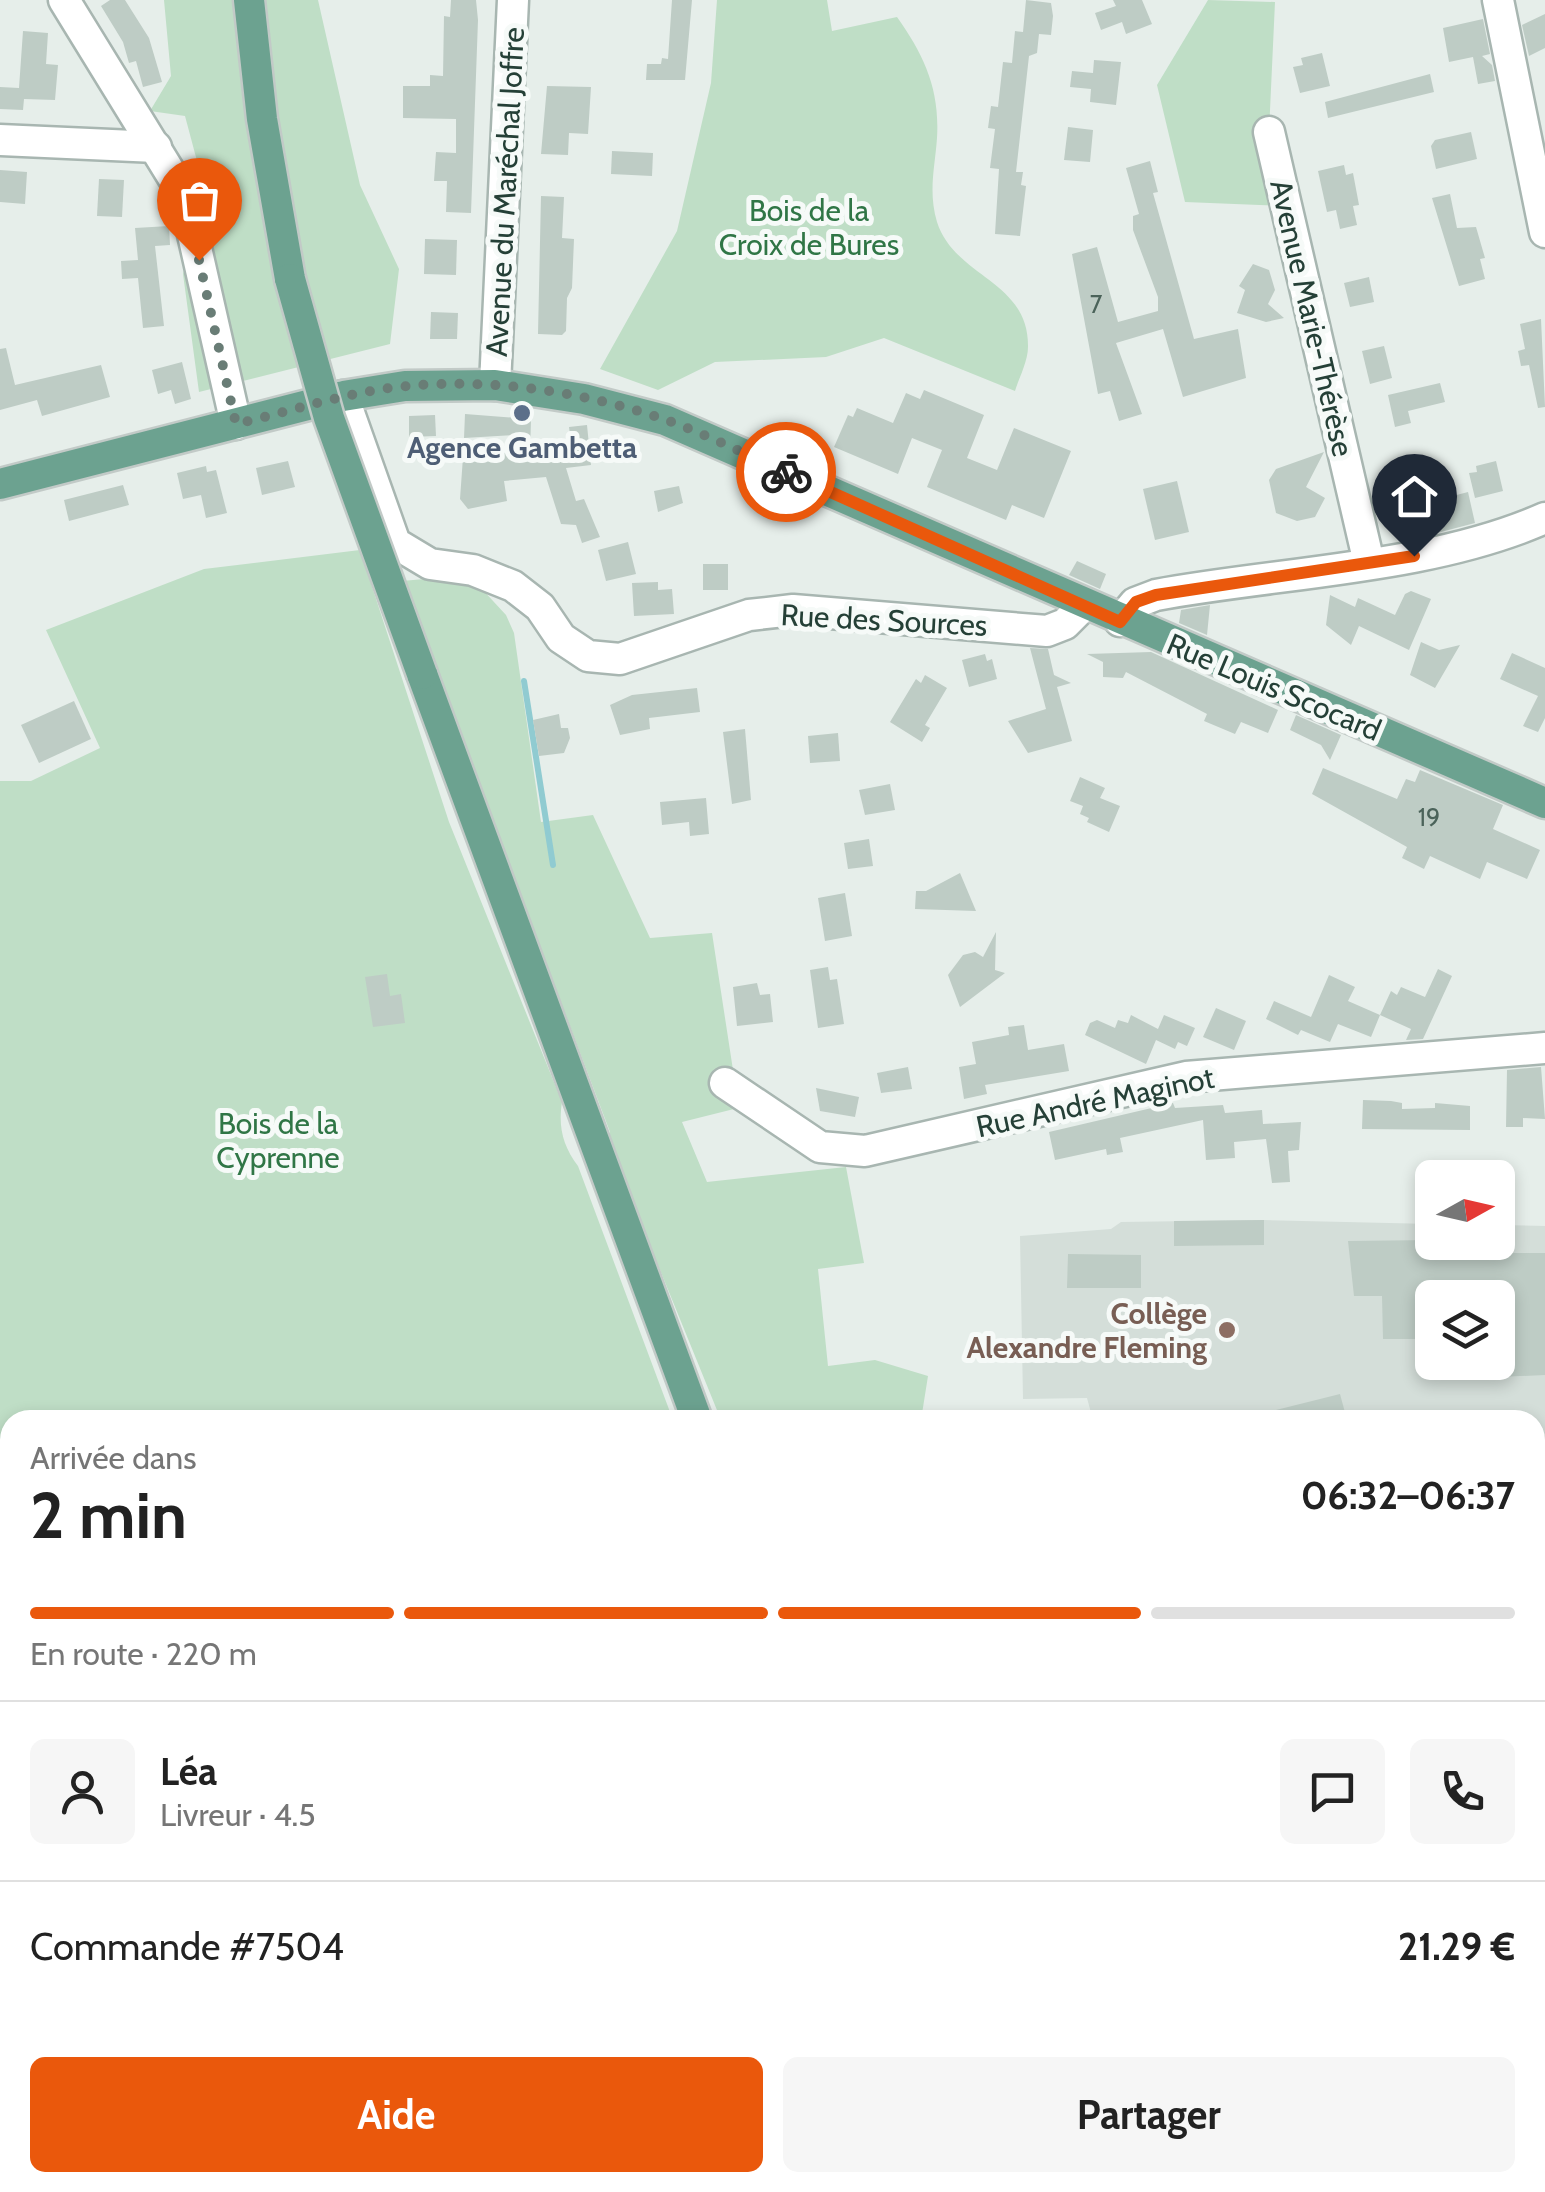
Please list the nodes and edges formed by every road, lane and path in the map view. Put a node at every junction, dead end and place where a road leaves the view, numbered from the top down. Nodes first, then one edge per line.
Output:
1 (64, 0) edge
2 (249, 0) edge
3 (513, 0) edge
4 (1498, 0) edge
5 (1269, 132) dead end
6 (0, 140) edge
7 (156, 147) junction
8 (1545, 232) edge
9 (495, 385) junction
10 (343, 396) junction
11 (236, 424) junction
12 (0, 484) edge
13 (1545, 518) edge
14 (1370, 563) junction
15 (1084, 605) junction
16 (1120, 622) junction
17 (1545, 803) edge
18 (1545, 1048) edge
19 (725, 1083) dead end
20 (693, 1410) edge

1 - 7 street
2 - 20 main road, bridge
3 - 9 street, Avenue du Maréchal Joffre
4 - 8 street
5 - 14 street, Avenue Marie-Thérèse
6 - 7 street
7 - 11 street
9 - 10 main road, Rue Louis Scocard
9 - 15 main road, Rue Louis Scocard
10 - 11 main road, Rue Louis Scocard
10 - 15 street, Rue des Sources
11 - 12 main road, Rue Louis Scocard
13 - 14 street
14 - 16 street
15 - 16 main road, Rue Louis Scocard
16 - 17 main road, Rue Louis Scocard
18 - 19 street, Rue André Maginot

